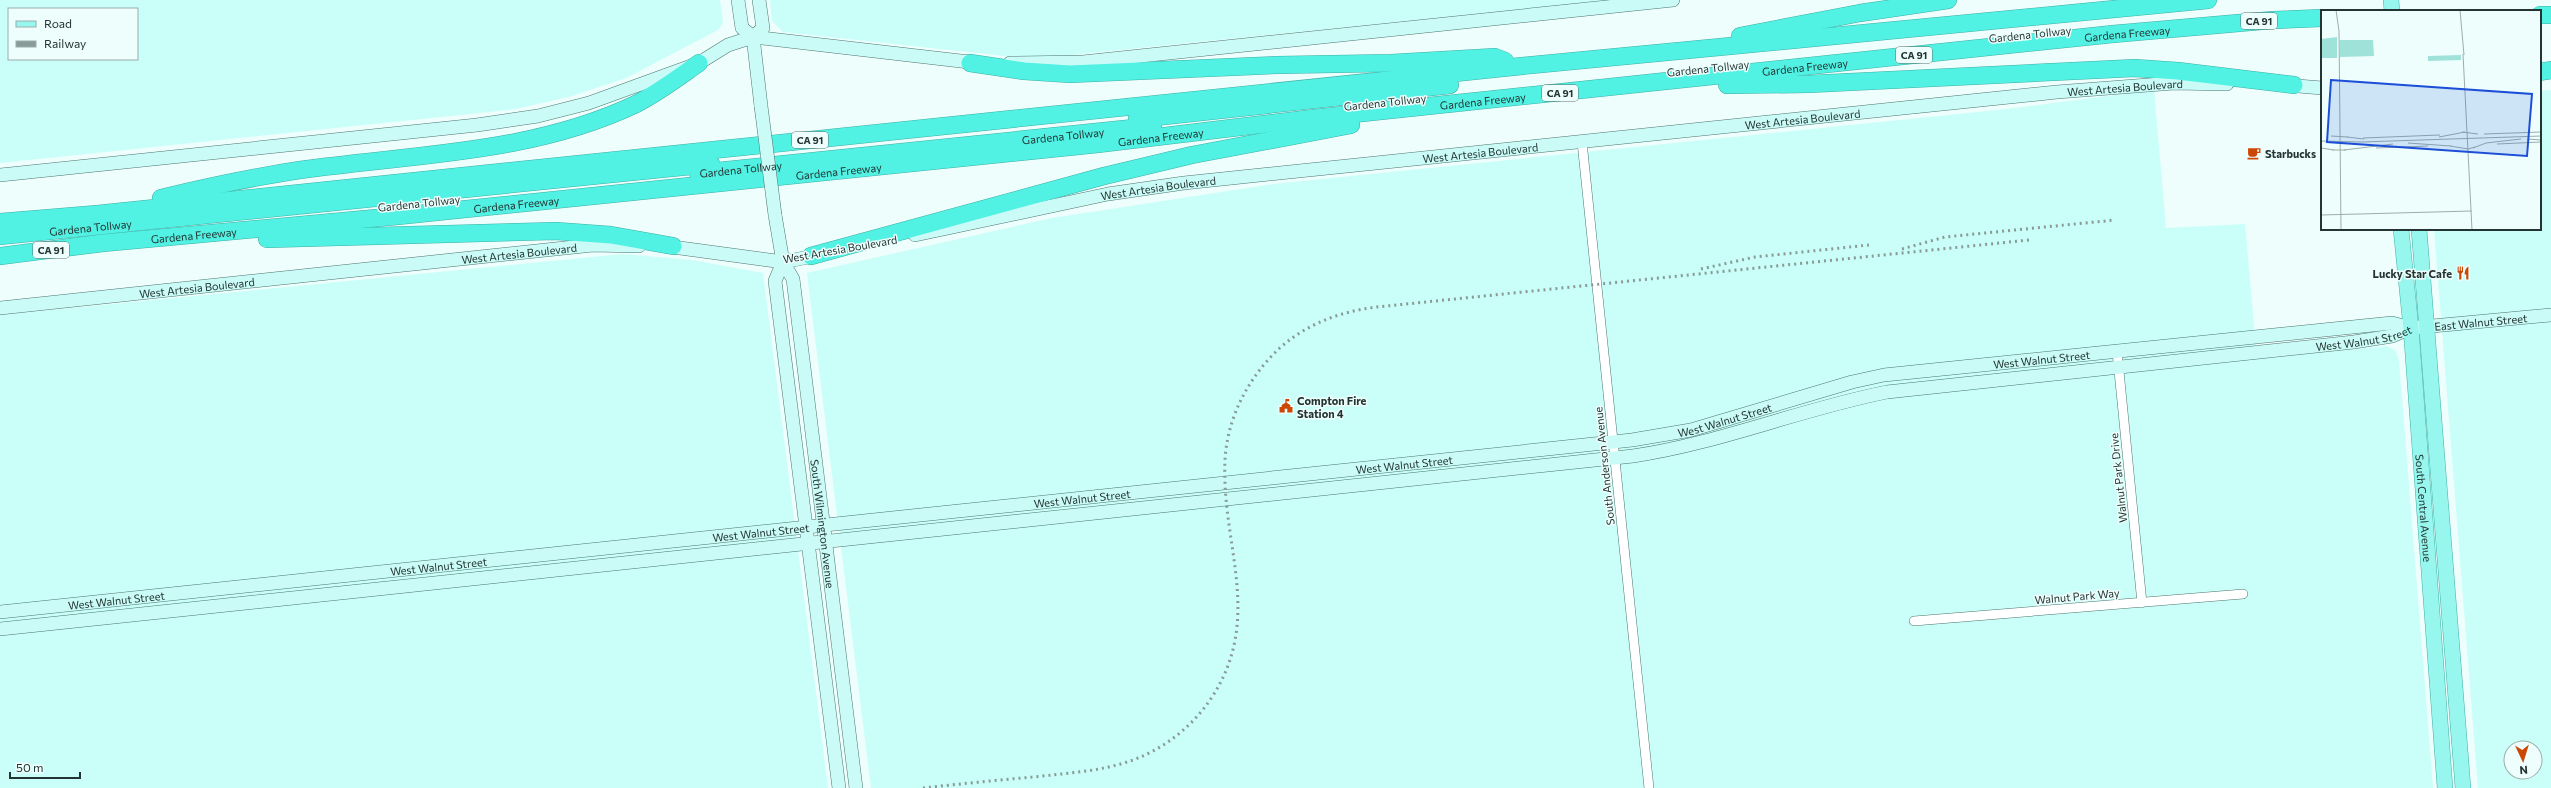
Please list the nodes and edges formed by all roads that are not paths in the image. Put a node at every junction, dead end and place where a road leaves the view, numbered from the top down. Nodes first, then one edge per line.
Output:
1 (738, 0) edge
2 (759, 0) edge
3 (1673, 0) edge
4 (1948, 0) edge
5 (2208, 0) edge
6 (2391, 0) edge
7 (2392, 10) edge
8 (2321, 18) edge
9 (2017, 19) junction
10 (2197, 27) junction
11 (753, 37) junction
12 (1636, 56) junction
13 (970, 62) junction
14 (699, 63) junction
15 (1522, 66) junction
16 (2551, 70) edge
17 (2541, 72) edge
18 (2551, 76) edge
19 (2541, 77) edge
20 (1631, 85) junction
21 (2294, 85) junction
22 (2321, 88) edge
23 (1488, 100) junction
24 (1582, 142) junction
25 (0, 175) edge
26 (97, 214) junction
27 (0, 221) edge
28 (2401, 230) edge
29 (2420, 230) edge
30 (0, 236) edge
31 (103, 243) junction
32 (672, 246) junction
33 (0, 247) edge
34 (0, 256) edge
35 (811, 256) junction
36 (783, 262) junction
37 (0, 308) edge
38 (2551, 315) edge
39 (2428, 327) junction
40 (2411, 328) junction
41 (2117, 351) junction
42 (2118, 367) junction
43 (1614, 441) junction
44 (1616, 458) junction
45 (824, 525) junction
46 (807, 527) junction
47 (677, 541) junction
48 (826, 541) junction
49 (809, 543) junction
50 (625, 546) junction
51 (585, 550) junction
52 (533, 556) junction
53 (678, 557) junction
54 (487, 561) junction
55 (627, 562) junction
56 (443, 565) junction
57 (587, 566) junction
58 (535, 572) junction
59 (488, 577) junction
60 (445, 581) junction
61 (2243, 594) dead end
62 (121, 599) junction
63 (2142, 603) junction
64 (0, 612) edge
65 (123, 615) junction
66 (1914, 621) dead end
67 (0, 628) edge
68 (2452, 652) junction
69 (2435, 653) junction
70 (2459, 742) junction
71 (2442, 752) junction
72 (839, 788) edge
73 (856, 788) edge
74 (1649, 788) edge
75 (2445, 788) edge
76 (2463, 788) edge

1 - 11 main road
2 - 11 main road
3 - 13 main road
4 - 12 highway
5 - 9 highway, CA 91
6 - 7 main road
8 - 10 highway, Gardena Freeway / CA 91
9 - 12 highway, CA 91
9 - 30 highway, Gardena Tollway
10 - 20 highway, Gardena Freeway / CA 91
10 - 33 highway, Gardena Tollway
11 - 13 main road
11 - 14 main road
11 - 36 main road, South Wilmington Avenue, bridge
12 - 15 highway, CA 91
13 - 15 highway
14 - 25 main road
14 - 26 highway
15 - 26 highway, CA 91
16 - 17 highway
18 - 19 main road
20 - 21 highway
20 - 23 highway, Gardena Freeway / CA 91
21 - 22 main road, West Artesia Boulevard
21 - 24 main road, West Artesia Boulevard
23 - 31 highway, Gardena Freeway / CA 91
23 - 35 highway
24 - 35 main road, West Artesia Boulevard
24 - 43 street, South Anderson Avenue
26 - 27 highway, CA 91
28 - 40 main road, South Central Avenue
29 - 39 main road, South Central Avenue
31 - 32 highway
31 - 34 highway, Gardena Freeway / CA 91
32 - 36 main road, West Artesia Boulevard
32 - 37 main road, West Artesia Boulevard
35 - 36 main road, West Artesia Boulevard
36 - 45 main road, South Wilmington Avenue
36 - 46 main road, South Wilmington Avenue
38 - 39 main road, East Walnut Street
39 - 40 main road, East Walnut Street
39 - 68 main road, South Central Avenue
40 - 41 main road, West Walnut Street
40 - 42 main road, West Walnut Street
40 - 69 main road, South Central Avenue
41 - 42 street, Walnut Park Drive
41 - 43 main road, West Walnut Street
42 - 44 main road, West Walnut Street
42 - 63 street, Walnut Park Drive
43 - 44 street, South Anderson Avenue
43 - 45 main road, West Walnut Street
44 - 48 main road, West Walnut Street
44 - 74 street, South Anderson Avenue
45 - 46 main road, West Walnut Street
45 - 48 main road, South Wilmington Avenue
46 - 47 main road, West Walnut Street
46 - 49 main road, South Wilmington Avenue
47 - 50 main road, West Walnut Street
47 - 53 street
48 - 49 main road, West Walnut Street
48 - 73 main road, South Wilmington Avenue
49 - 53 main road, West Walnut Street
49 - 72 main road, South Wilmington Avenue
50 - 51 main road, West Walnut Street
50 - 55 street
51 - 52 main road, West Walnut Street
51 - 57 street
52 - 54 main road, West Walnut Street
52 - 58 street
53 - 55 main road, West Walnut Street
54 - 56 main road, West Walnut Street
54 - 59 street
55 - 57 main road, West Walnut Street
56 - 60 street
56 - 62 main road, West Walnut Street
57 - 58 main road, West Walnut Street
58 - 59 main road, West Walnut Street
59 - 60 main road, West Walnut Street
60 - 65 main road, West Walnut Street
61 - 63 street, Walnut Park Way
62 - 64 main road, West Walnut Street
62 - 65 street
63 - 66 street, Walnut Park Way
65 - 67 main road, West Walnut Street
68 - 69 main road
68 - 70 main road, South Central Avenue
69 - 71 main road, South Central Avenue
70 - 71 main road
70 - 76 main road, South Central Avenue
71 - 75 main road, South Central Avenue

